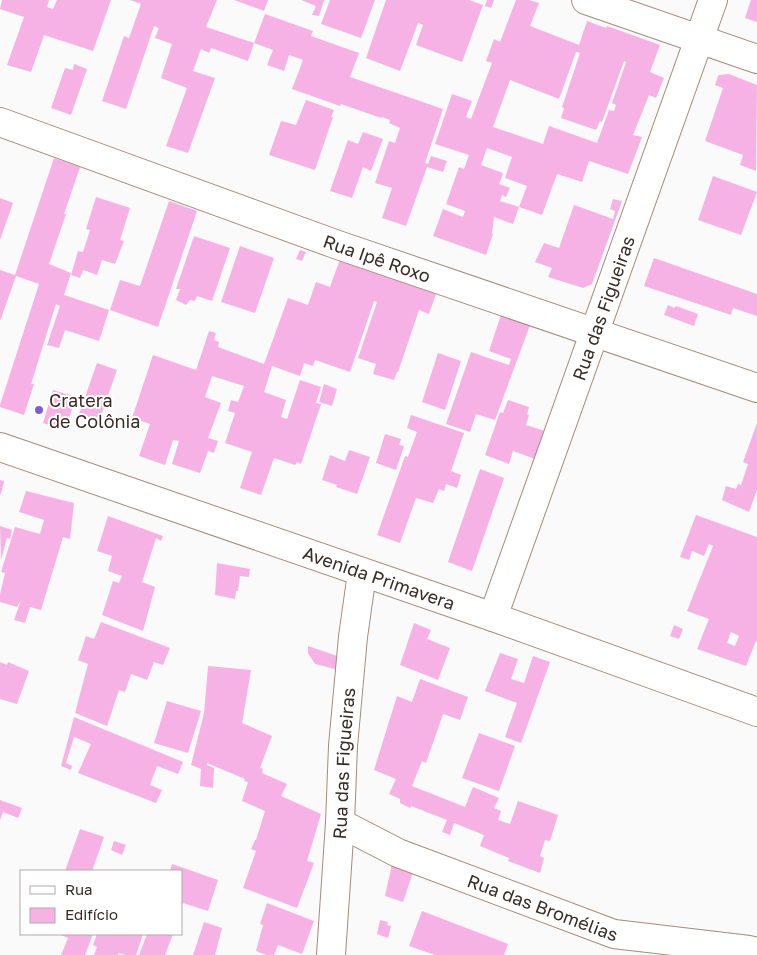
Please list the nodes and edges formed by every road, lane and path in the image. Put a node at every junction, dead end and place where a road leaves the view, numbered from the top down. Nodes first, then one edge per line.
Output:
1 (586, 0) edge
2 (713, 0) edge
3 (700, 39) junction
4 (757, 59) edge
5 (0, 122) edge
6 (596, 332) junction
7 (757, 388) edge
8 (0, 447) edge
9 (362, 572) junction
10 (493, 617) junction
11 (757, 712) edge
12 (340, 823) junction
13 (757, 952) edge
14 (331, 955) edge

1 - 3 street
2 - 3 street, Rua das Figueiras
3 - 4 street
3 - 6 street, Rua das Figueiras
5 - 6 street, Rua Ipê Roxo
6 - 7 street, Rua Ipê Roxo
6 - 10 street, Rua das Figueiras
8 - 9 street, Avenida Primavera
9 - 10 street, Avenida Primavera
9 - 12 street, Rua das Figueiras
10 - 11 street, Avenida Primavera
12 - 13 street, Rua das Bromélias
12 - 14 street, Rua das Figueiras

